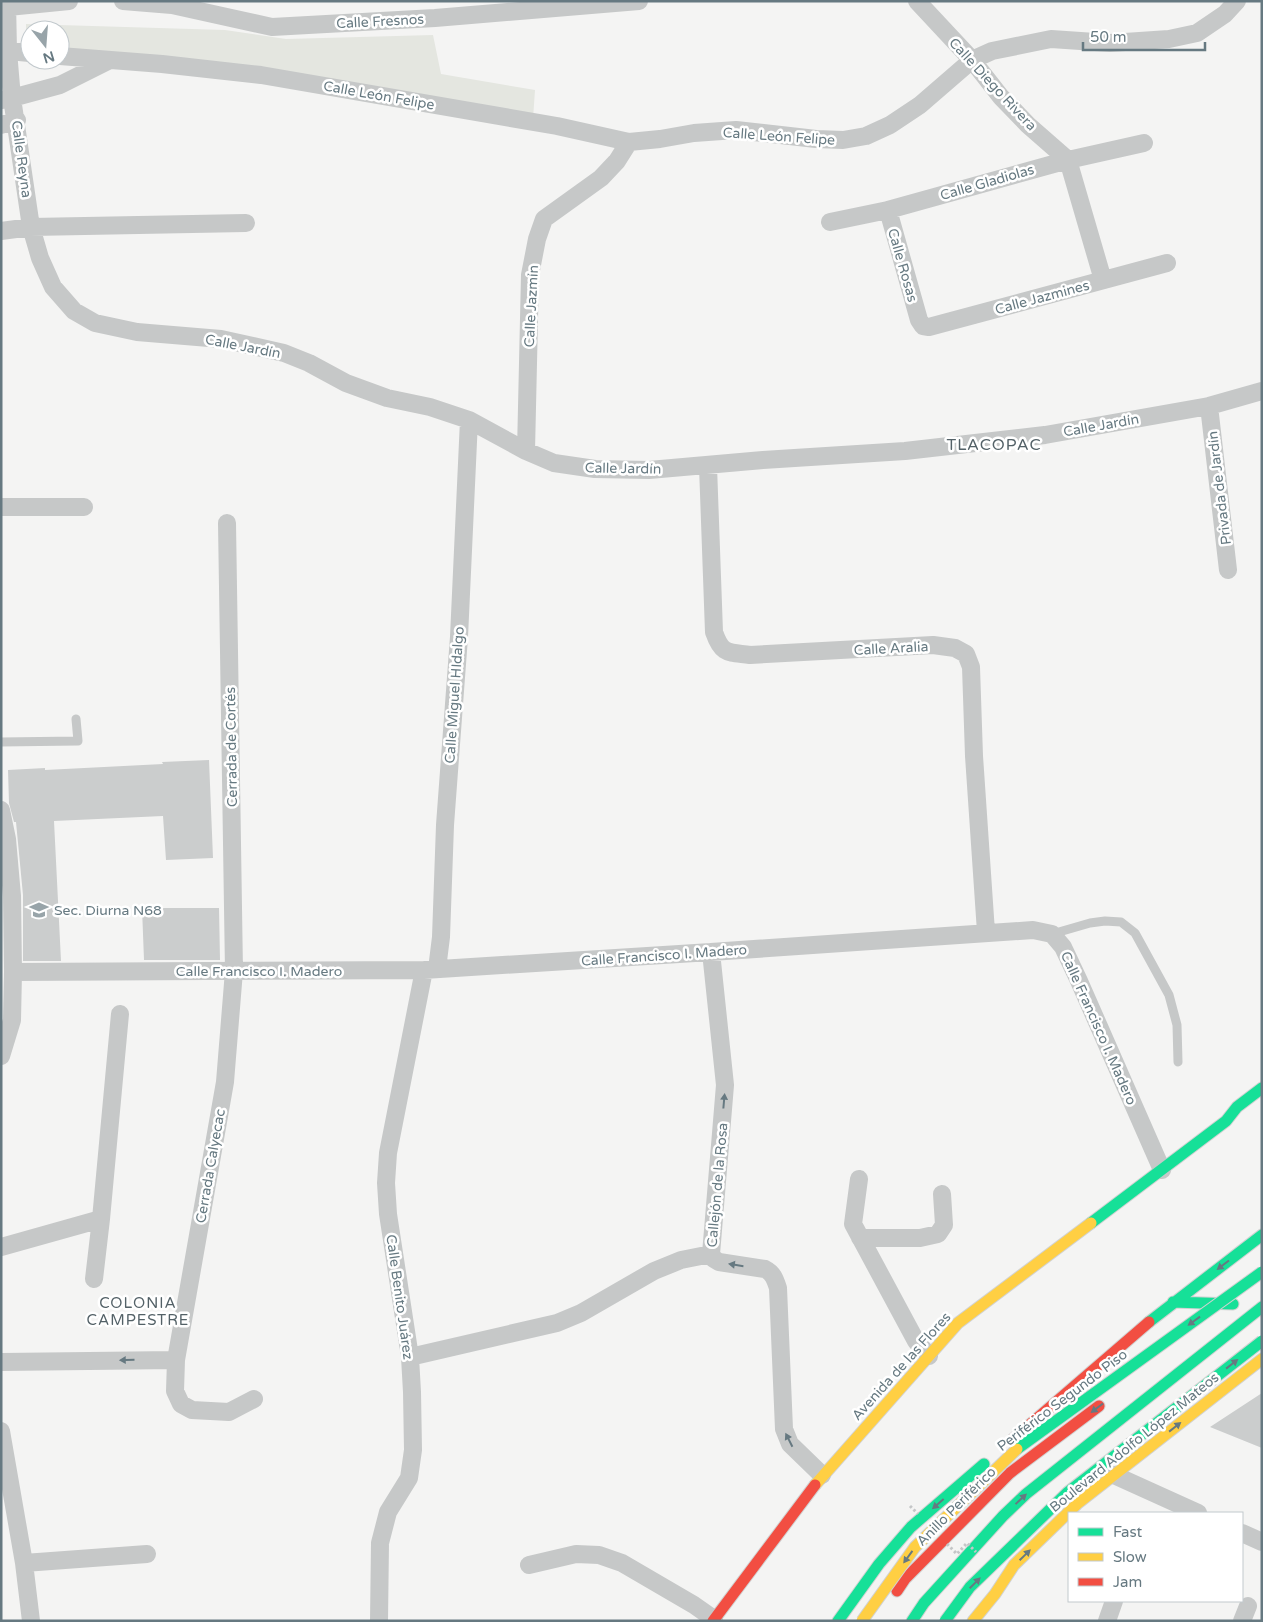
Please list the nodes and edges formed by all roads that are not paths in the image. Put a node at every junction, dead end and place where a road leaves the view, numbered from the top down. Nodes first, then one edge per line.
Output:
1 (69, 1) edge
2 (123, 1) edge
3 (639, 1) edge
4 (917, 1) edge
5 (1237, 1) edge
6 (7, 4) edge
7 (434, 10) edge
8 (8, 51) junction
9 (20, 53) edge
10 (70, 57) edge
11 (972, 60) junction
12 (108, 61) junction
13 (7, 99) edge
14 (9, 123) edge
15 (628, 142) junction
16 (1144, 142) dead end
17 (1068, 160) junction
18 (888, 210) junction
19 (830, 222) dead end
20 (246, 223) dead end
21 (31, 227) junction
22 (1, 231) edge
23 (1167, 264) dead end
24 (1103, 280) junction
25 (918, 320) joint
26 (1262, 391) edge
27 (1209, 406) junction
28 (469, 420) junction
29 (526, 451) junction
30 (708, 466) junction
31 (84, 506) dead end
32 (1, 507) edge
33 (227, 522) dead end
34 (1228, 570) dead end
35 (76, 719) dead end
36 (1, 742) edge
37 (1, 810) edge
38 (7, 897) edge
39 (986, 932) junction
40 (1052, 934) junction
41 (711, 952) junction
42 (431, 970) junction
43 (234, 971) junction
44 (13, 972) junction
45 (120, 1014) dead end
46 (1, 1056) edge
47 (1178, 1062) dead end
48 (1262, 1088) edge
49 (1262, 1101) edge
50 (1226, 1121) junction
51 (1162, 1170) junction
52 (859, 1179) dead end
53 (942, 1194) dead end
54 (101, 1219) junction
55 (1262, 1236) edge
56 (860, 1238) junction
57 (1, 1247) edge
58 (711, 1254) junction
59 (1262, 1272) edge
60 (94, 1279) dead end
61 (1262, 1283) edge
62 (1174, 1302) junction
63 (1234, 1304) junction
64 (1262, 1307) edge
65 (1262, 1341) edge
66 (1172, 1351) dead end
67 (929, 1356) junction
68 (410, 1357) junction
69 (1262, 1359) edge
70 (176, 1360) junction
71 (1, 1362) edge
72 (1111, 1397) dead end
73 (254, 1399) dead end
74 (1, 1431) edge
75 (1093, 1441) junction
76 (822, 1475) junction
77 (1114, 1475) junction
78 (1077, 1504) junction
79 (1069, 1512) edge
80 (1196, 1512) edge
81 (1068, 1513) edge
82 (1243, 1533) edge
83 (1262, 1542) edge
84 (147, 1554) dead end
85 (24, 1563) junction
86 (528, 1565) dead end
87 (1114, 1602) edge
88 (889, 1604) dead end
89 (713, 1620) edge
90 (31, 1621) edge
91 (379, 1621) edge
92 (838, 1621) edge
93 (862, 1621) edge
94 (912, 1621) edge
95 (945, 1621) edge
96 (973, 1621) edge
97 (1107, 1621) edge

1 - 6 street
2 - 7 street, Calle Fresnos
3 - 7 street, Calle Fresnos
4 - 11 street, Calle Diego Rivera
5 - 11 street, Calle León Felipe
6 - 8 street, Calle Reyna
8 - 9 street
8 - 13 street, Calle Reyna
10 - 12 street, Calle León Felipe
11 - 15 street, Calle León Felipe
11 - 17 street, Calle Diego Rivera
12 - 13 street, Calle León Felipe
12 - 15 street, Calle León Felipe
13 - 14 street, Calle Reyna
14 - 21 street, Calle Reyna
15 - 29 street, Calle Jazmín
16 - 17 street, Calle Gladiolas
17 - 18 street, Calle Gladiolas
17 - 24 street
18 - 19 street, Calle Gladiolas
18 - 25 street, Calle Rosas
20 - 21 street
21 - 22 street
21 - 28 street, Calle Jardín
23 - 24 street, Calle Jazmines
24 - 25 street, Calle Jazmines
26 - 27 street, Calle Jardín
27 - 30 street, Calle Jardín
27 - 34 street, Privada de Jardín
28 - 29 street, Calle Jardín
28 - 42 street, Calle Miguel HIdalgo
29 - 30 street, Calle Jardín
30 - 39 street, Calle Aralia
31 - 32 street
33 - 43 street, Cerrada de Cortés
35 - 36 lane
37 - 38 street
38 - 44 street
39 - 40 street, Calle Francisco I. Madero
39 - 41 street, Calle Francisco I. Madero
40 - 47 lane
40 - 51 street, Calle Francisco I. Madero
41 - 42 street, Calle Francisco I. Madero
58 -> 41 street, Callejón de la Rosa
42 - 43 street, Calle Francisco I. Madero
42 - 68 street, Calle Benito Juárez
43 - 44 street, Calle Francisco I. Madero
43 - 70 street, Cerrada Calyecac
44 - 46 street
45 - 54 street
48 - 50 main road, Avenida de las Flores
49 - 50 main road, Avenida de las Flores
50 - 51 main road, Avenida de las Flores
51 - 67 main road, Avenida de las Flores
52 - 56 street
53 - 56 street
54 - 57 street
54 - 60 street
55 -> 62 main road
56 - 67 street
58 - 68 street
76 -> 58 street, Callejón de la Rosa
59 -> 93 main road, Periférico Segundo Piso, bridge
61 - 63 main road
62 - 63 main road
62 -> 92 main road
63 - 66 main road
64 - 75 main road
95 -> 65 main road, bridge
67 - 76 main road, Avenida de las Flores
68 - 91 street, Calle Benito Juárez
77 -> 69 main road, Boulevard Adolfo López Mateos
70 -> 71 street
70 - 73 street, Cerrada Calyecac
72 -> 88 main road, Anillo Periférico
74 - 85 street
75 - 78 main road
94 -> 75 main road
76 - 89 main road, Avenida de las Flores
77 - 78 main road, Boulevard Adolfo López Mateos
77 - 80 street
79 -> 78 main road, Boulevard Adolfo López Mateos
96 -> 81 main road, Boulevard Adolfo López Mateos
82 - 83 street
84 - 85 street
85 - 90 street
86 - 89 street
87 - 97 street

